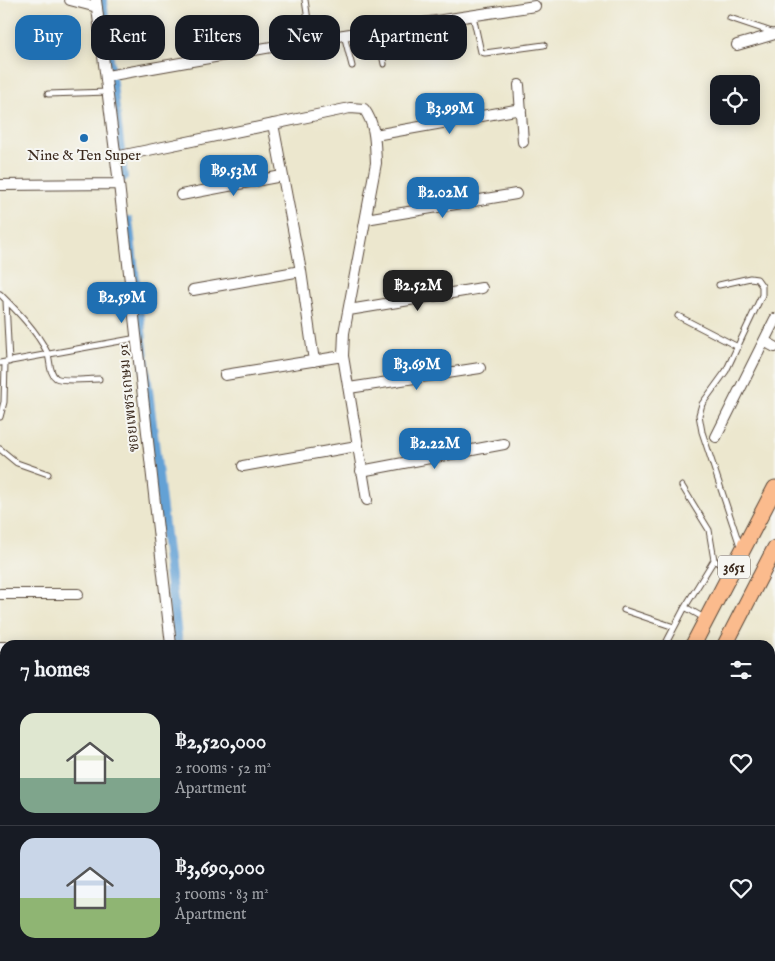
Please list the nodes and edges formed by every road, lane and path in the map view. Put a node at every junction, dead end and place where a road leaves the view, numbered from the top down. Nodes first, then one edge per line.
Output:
1 (70, 0) edge
2 (305, 0) edge
3 (96, 4) edge
4 (535, 6) dead end
5 (307, 15) edge
6 (472, 15) junction
7 (467, 16) edge
8 (730, 18) dead end
9 (775, 33) edge
10 (350, 34) edge
11 (344, 35) junction
12 (340, 36) edge
13 (544, 45) dead end
14 (738, 45) dead end
15 (202, 60) edge
16 (383, 60) edge
17 (384, 64) dead end
18 (352, 66) dead end
19 (107, 76) junction
20 (519, 85) dead end
21 (108, 92) junction
22 (48, 94) dead end
23 (521, 109) junction
24 (273, 124) junction
25 (375, 135) junction
26 (523, 142) dead end
27 (120, 156) junction
28 (282, 176) junction
29 (120, 184) junction
30 (0, 185) edge
31 (181, 194) dead end
32 (516, 194) dead end
33 (366, 219) junction
34 (301, 271) junction
35 (719, 285) dead end
36 (482, 288) dead end
37 (193, 290) dead end
38 (0, 294) edge
39 (6, 300) junction
40 (349, 310) junction
41 (678, 316) dead end
42 (775, 320) edge
43 (137, 338) junction
44 (764, 341) junction
45 (738, 347) junction
46 (775, 347) edge
47 (48, 354) junction
48 (343, 356) junction
49 (314, 361) junction
50 (5, 363) edge
51 (480, 368) dead end
52 (225, 375) dead end
53 (99, 378) dead end
54 (349, 388) junction
55 (0, 417) edge
56 (716, 437) dead end
57 (504, 444) dead end
58 (357, 446) junction
59 (0, 450) edge
60 (243, 466) dead end
61 (362, 471) junction
62 (48, 474) dead end
63 (682, 486) dead end
64 (775, 488) edge
65 (367, 500) dead end
66 (775, 548) edge
67 (742, 551) junction
68 (714, 560) junction
69 (732, 572) junction
70 (0, 594) edge
71 (78, 594) dead end
72 (685, 607) junction
73 (624, 610) dead end
74 (707, 619) junction
75 (674, 627) junction
76 (170, 640) edge
77 (668, 640) edge
78 (696, 640) edge
79 (728, 640) edge

1 - 3 street
2 - 5 lane
3 - 19 street, ซอยเพชรเกษม 91
4 - 6 street
6 - 7 street
6 - 13 lane
8 - 9 lane
9 - 14 street
10 - 11 street
11 - 12 street
11 - 18 lane
15 - 19 street
16 - 17 lane
19 - 21 street, ซอยเพชรเกษม 91
20 - 23 street
21 - 22 lane
21 - 27 street, ซอยเพชรเกษม 91
23 - 25 street
23 - 26 street
24 - 25 street
24 - 27 street
24 - 28 street
25 - 33 street
27 - 29 street, ซอยเพชรเกษม 91
28 - 31 street
28 - 34 street
29 - 30 street
29 - 43 street, ซอยเพชรเกษม 91
32 - 33 street
33 - 40 street
34 - 37 street
34 - 49 street
35 - 45 lane
36 - 40 street
38 - 39 lane
39 - 47 lane
39 - 50 lane
40 - 48 street
41 - 45 lane
42 - 44 street
43 - 47 lane
43 - 76 street, ซอยเพชรเกษม 91
44 - 46 street
44 - 56 street
45 - 67 lane
47 - 50 lane
47 - 53 lane
48 - 49 street
48 - 54 street
49 - 52 street
50 - 55 lane
51 - 54 street
54 - 58 street
57 - 61 street
58 - 60 street
58 - 61 street
59 - 62 lane
61 - 65 street
63 - 68 lane
64 - 67 main road, 3651
66 - 79 main road, 3651
67 - 69 main road, 3651
68 - 69 lane
68 - 72 lane
69 - 74 main road, 3651
70 - 71 street
72 - 74 lane
72 - 75 lane
73 - 75 lane
74 - 78 main road, 3651
75 - 77 lane

